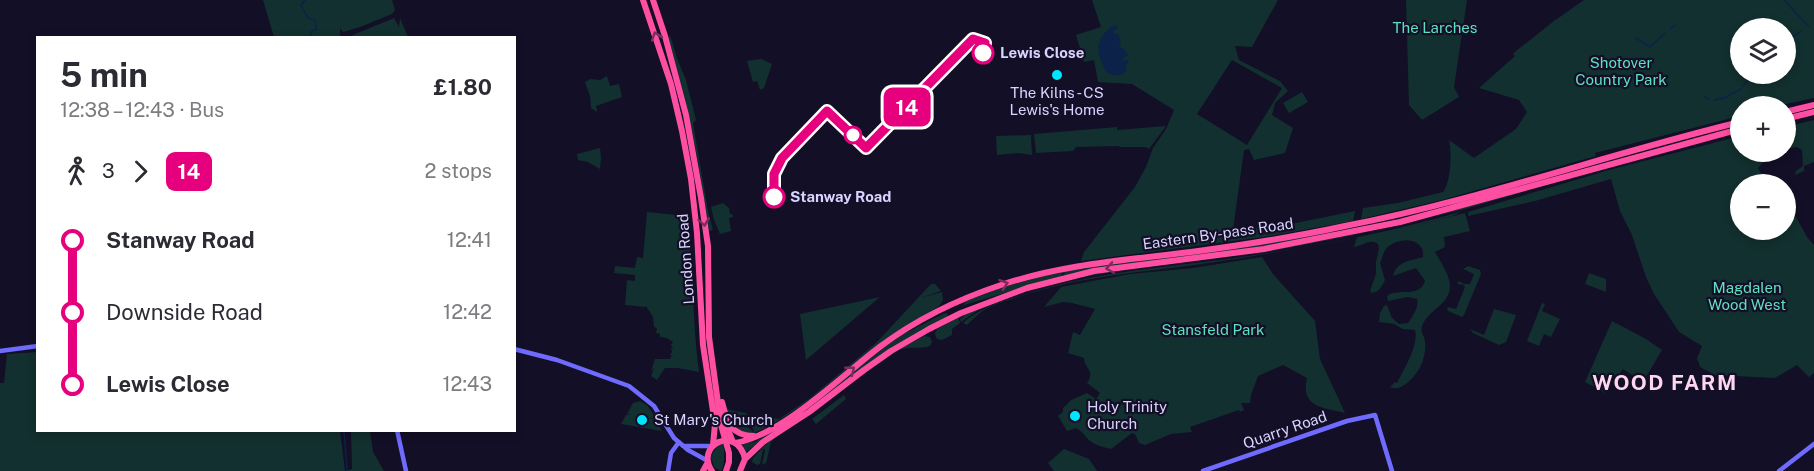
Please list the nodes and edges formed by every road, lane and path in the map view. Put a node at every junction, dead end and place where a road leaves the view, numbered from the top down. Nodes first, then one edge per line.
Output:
1 (643, 0) edge
2 (653, 0) edge
3 (671, 72) junction
4 (1814, 105) edge
5 (1796, 109) edge
6 (1814, 112) edge
7 (1796, 116) edge
8 (1730, 125) edge
9 (1730, 132) edge
10 (36, 346) edge
11 (516, 349) edge
12 (0, 351) edge
13 (722, 410) junction
14 (397, 432) edge
15 (761, 435) junction
16 (725, 440) junction
17 (734, 442) junction
18 (681, 444) junction
19 (1814, 444) edge
20 (712, 446) junction
21 (745, 459) junction
22 (708, 462) junction
23 (406, 471) edge
24 (668, 471) edge
25 (703, 471) edge
26 (712, 471) edge
27 (726, 471) edge
28 (740, 471) edge
29 (1203, 471) edge
30 (1392, 471) edge
31 (1779, 471) edge

3 -> 1 highway
2 - 3 highway
3 -> 13 highway, London Road
3 - 20 highway, London Road
4 - 5 highway
6 - 7 highway
15 -> 8 highway, Eastern By-pass Road
9 -> 21 highway, Eastern By-pass Road
10 - 12 street
11 - 18 street
13 - 15 highway
13 - 16 highway
13 - 17 highway
14 - 23 street
15 - 17 highway, Eastern By-pass Road
16 - 17 highway
16 - 20 highway
16 - 27 highway
17 - 21 highway
18 - 20 street
18 - 22 street
18 - 24 street
19 - 31 street
20 - 22 highway, London Road
21 - 28 highway
22 - 25 highway, London Road
22 - 26 highway
29 - 30 street, Quarry Road

